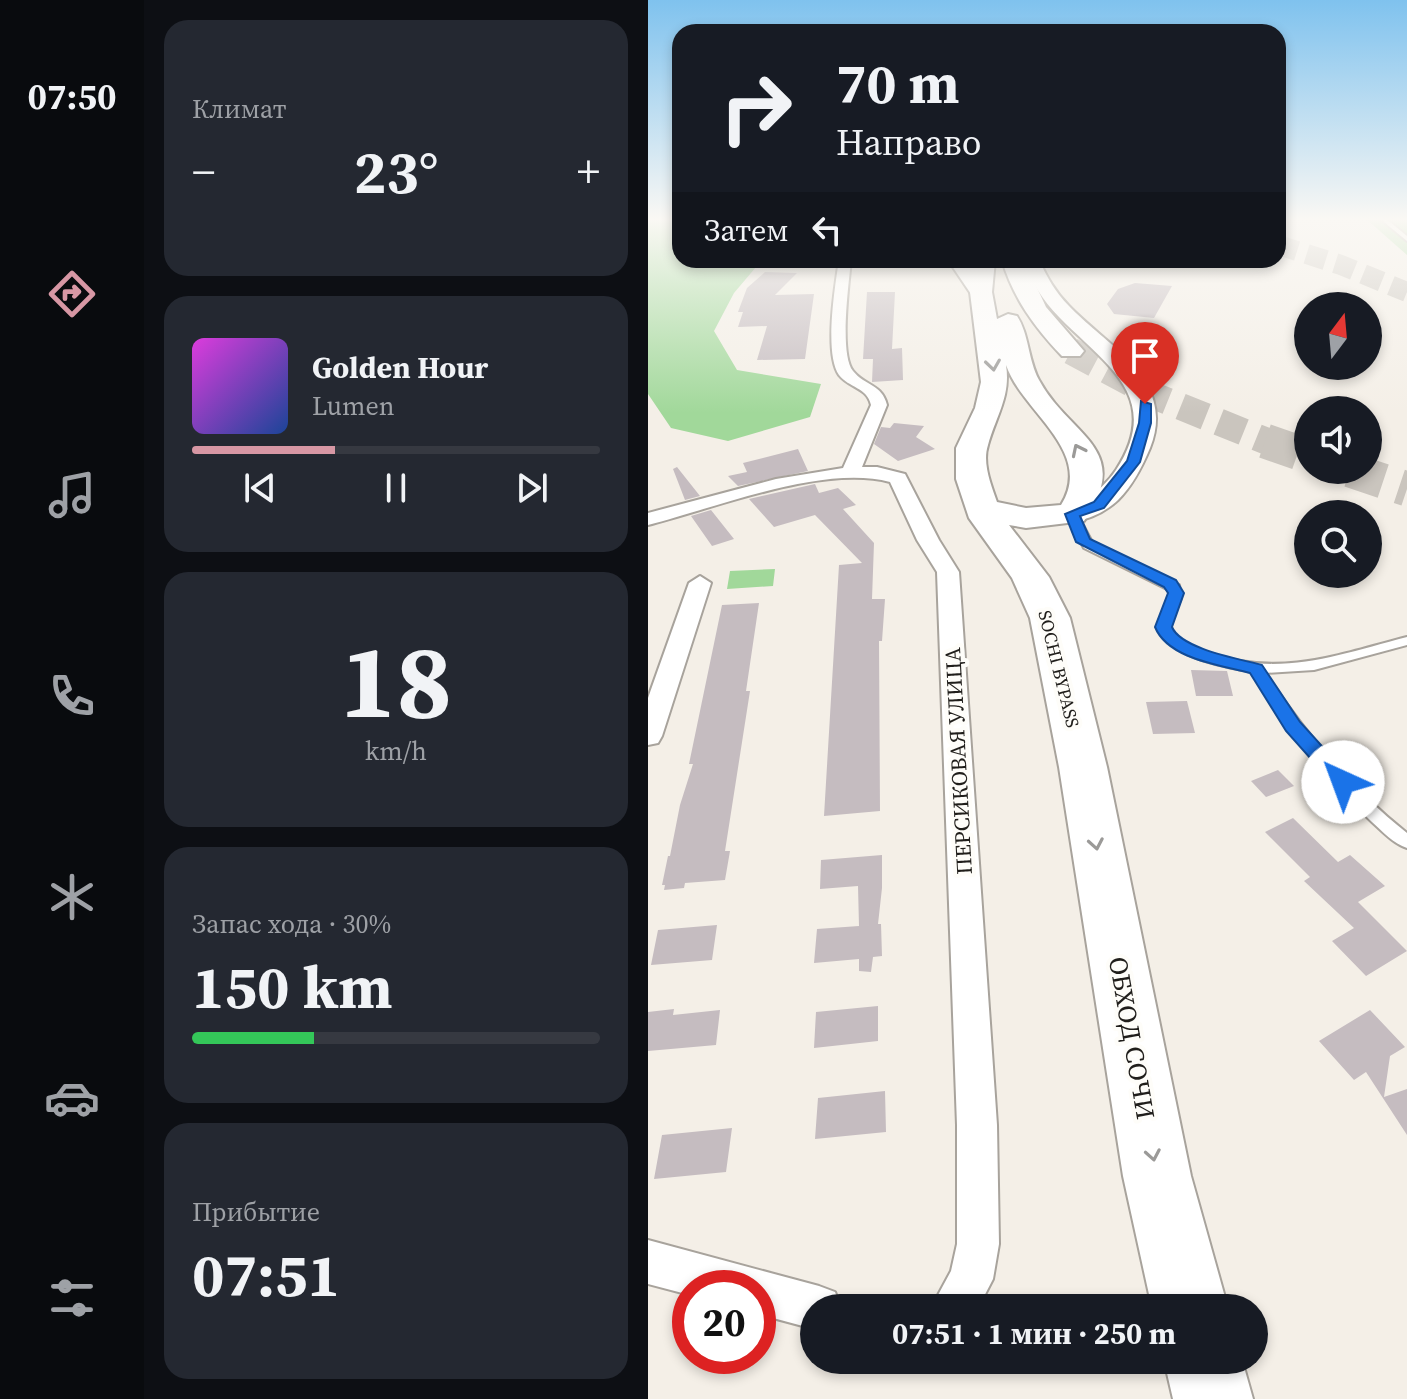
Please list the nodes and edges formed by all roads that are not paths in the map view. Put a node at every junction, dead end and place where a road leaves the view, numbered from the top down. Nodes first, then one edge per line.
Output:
1 (844, 282) edge
2 (983, 282) edge
3 (1001, 282) edge
4 (1023, 282) edge
5 (1035, 282) edge
6 (1071, 351) tunnel mouth
7 (850, 473) junction
8 (982, 509) junction
9 (1072, 514) junction
10 (648, 519) edge
11 (700, 583) dead end
12 (1407, 641) edge
13 (1256, 669) junction
14 (648, 736) edge
15 (1407, 842) edge
16 (648, 1262) edge
17 (678, 1270) edge
18 (962, 1294) edge
19 (1186, 1294) edge
20 (776, 1297) edge
21 (800, 1303) edge
22 (1207, 1374) edge
23 (1213, 1399) edge

1 - 7 street
2 -> 8 highway
9 -> 3 highway
4 - 6 highway
5 - 9 street
7 - 10 street, ПЕРСИКОВАЯ УЛИЦА
7 - 18 street, ПЕРСИКОВАЯ УЛИЦА
8 - 9 highway
8 -> 19 highway, ОБХОД СОЧИ
9 - 13 lane
11 - 14 street
12 - 13 lane
13 - 15 lane
16 - 17 street
20 - 21 street
22 - 23 highway

